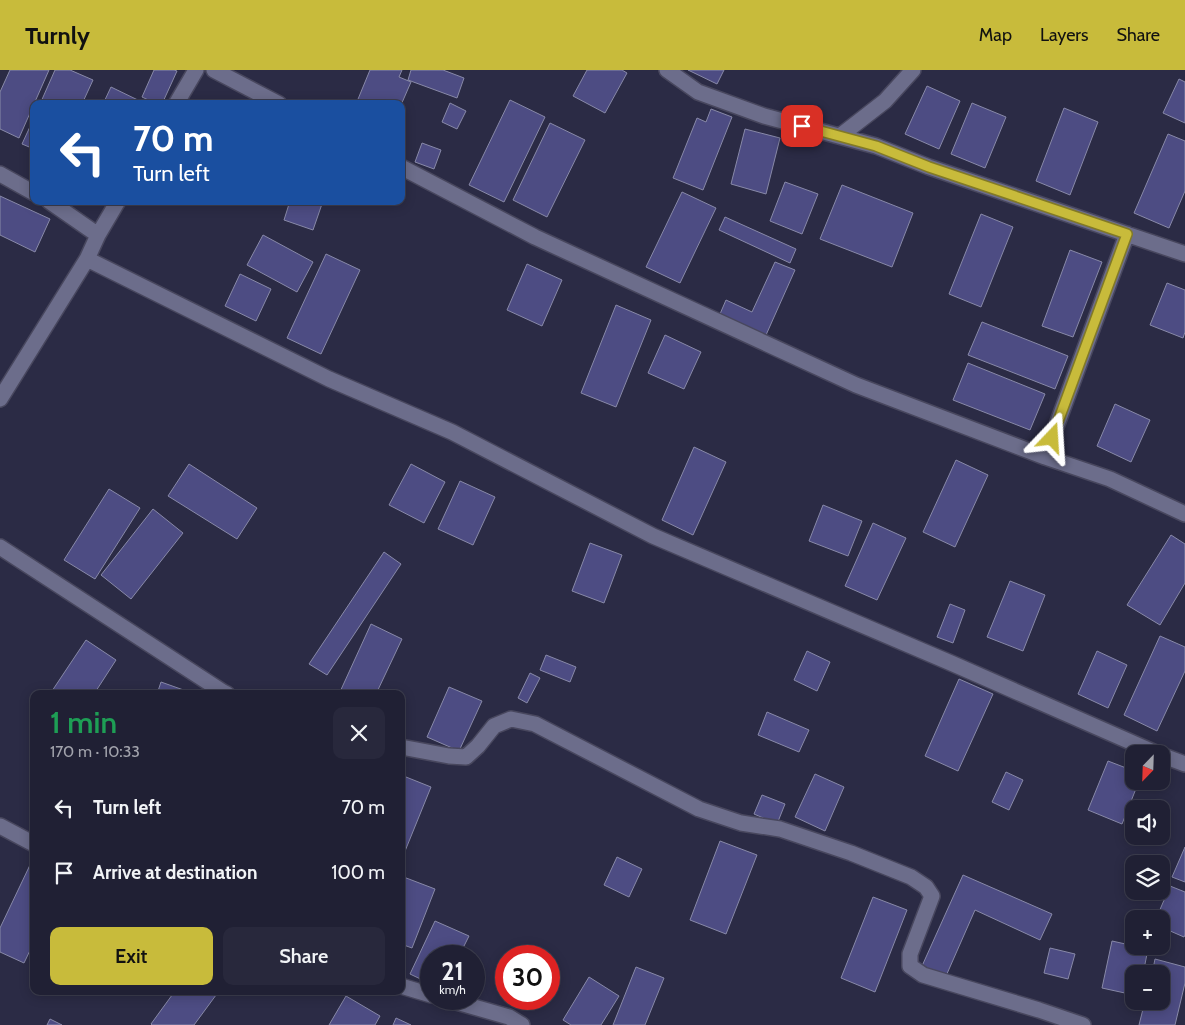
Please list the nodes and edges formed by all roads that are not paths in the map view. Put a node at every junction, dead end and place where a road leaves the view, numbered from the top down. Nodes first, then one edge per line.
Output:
1 (196, 70) edge
2 (214, 70) edge
3 (667, 70) edge
4 (913, 70) edge
5 (178, 100) edge
6 (271, 100) edge
7 (840, 136) junction
8 (405, 170) edge
9 (0, 174) edge
10 (30, 191) edge
11 (54, 205) edge
12 (116, 205) edge
13 (1127, 234) junction
14 (98, 235) junction
15 (1185, 254) edge
16 (87, 259) junction
17 (0, 399) edge
18 (1045, 457) junction
19 (1185, 514) edge
20 (0, 547) edge
21 (219, 690) edge
22 (1139, 745) edge
23 (405, 748) edge
24 (1170, 758) edge
25 (1185, 764) edge
26 (0, 826) edge
27 (30, 842) edge
28 (405, 987) edge
29 (420, 992) edge
30 (484, 1010) edge
31 (522, 1025) edge
32 (1083, 1025) edge

1 - 5 street
2 - 6 street
3 - 7 street
4 - 7 street
7 - 13 street
8 - 18 street
9 - 10 street
11 - 14 street
12 - 14 street
13 - 15 street
13 - 18 street
14 - 16 street
16 - 17 street
16 - 22 street
18 - 19 street
20 - 21 street
23 - 32 street
24 - 25 street
26 - 27 street
28 - 29 street
30 - 31 street

